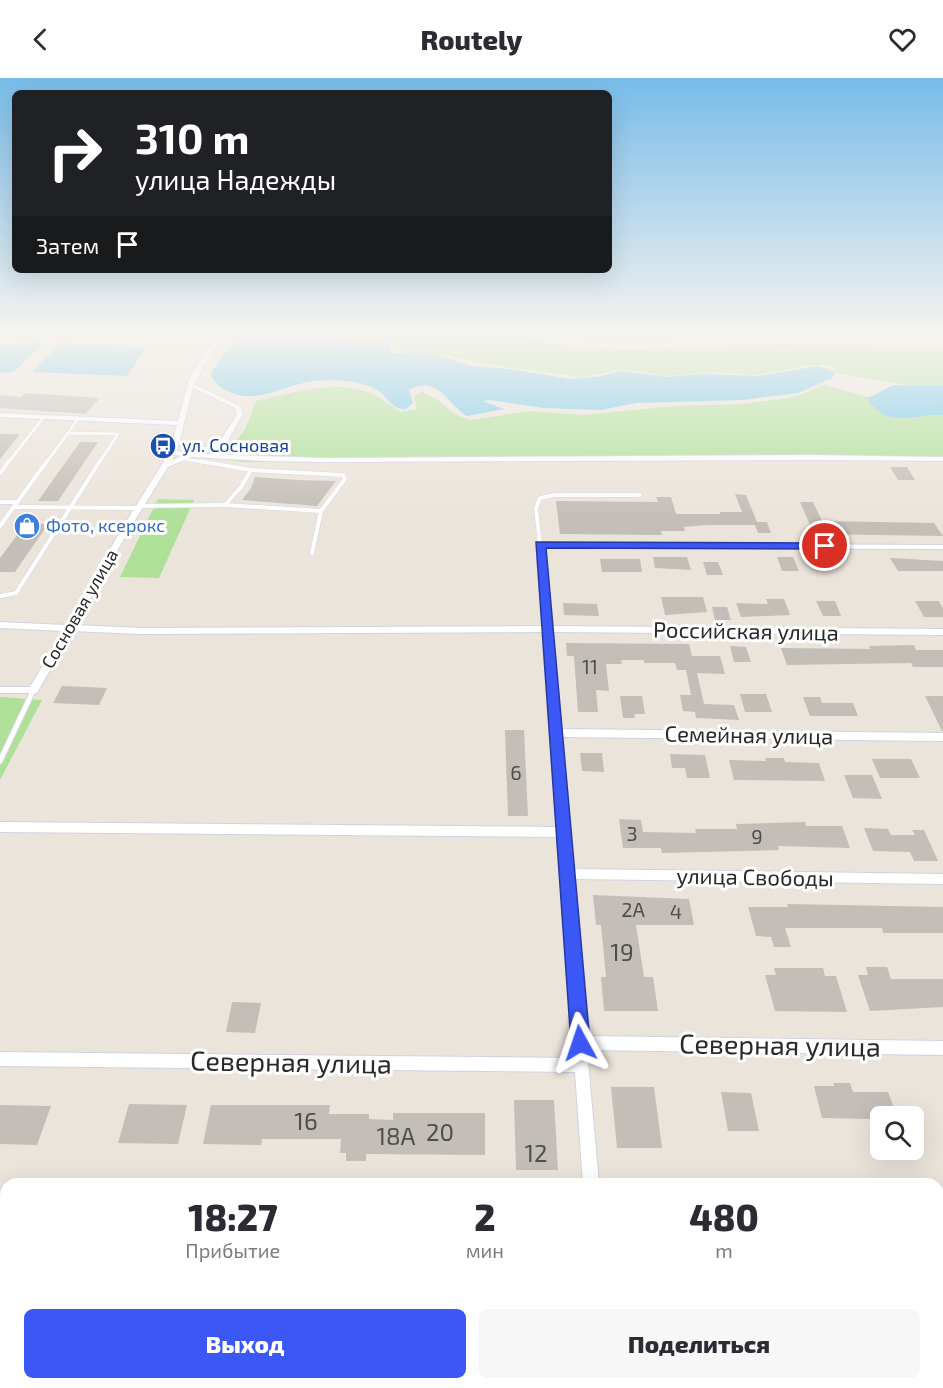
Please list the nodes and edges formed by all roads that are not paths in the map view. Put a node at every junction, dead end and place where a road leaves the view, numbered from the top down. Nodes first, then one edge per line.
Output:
1 (189, 396) edge
2 (215, 396) edge
3 (0, 415) edge
4 (43, 418) junction
5 (77, 420) junction
6 (182, 423) junction
7 (68, 433) junction
8 (173, 453) junction
9 (194, 456) junction
10 (185, 459) junction
11 (943, 459) edge
12 (164, 466) junction
13 (251, 470) junction
14 (0, 473) edge
15 (640, 495) dead end
16 (0, 502) edge
17 (16, 504) junction
18 (225, 505) junction
19 (71, 507) junction
20 (139, 507) junction
21 (321, 511) junction
22 (0, 526) edge
23 (540, 545) junction
24 (943, 547) edge
25 (312, 553) dead end
26 (0, 596) edge
27 (0, 625) edge
28 (69, 629) junction
29 (548, 629) junction
30 (943, 632) edge
31 (0, 690) edge
32 (33, 691) junction
33 (556, 733) junction
34 (943, 737) edge
35 (0, 761) edge
36 (0, 828) edge
37 (563, 832) junction
38 (566, 874) junction
39 (943, 879) edge
40 (580, 1043) junction
41 (943, 1048) edge
42 (0, 1059) edge
43 (582, 1065) junction
44 (591, 1178) edge

1 - 6 street, Сосновая улица
2 - 9 street
3 - 4 street
4 - 5 street
4 - 14 lane
5 - 6 street
5 - 7 lane
6 - 8 street, Сосновая улица
7 - 17 lane
7 - 19 lane
8 - 9 street
8 - 12 street, Сосновая улица
9 - 10 street
9 - 11 street
10 - 12 street
10 - 13 lane
12 - 20 street, Сосновая улица
13 - 18 lane
13 - 21 lane
15 - 23 lane
16 - 17 lane
17 - 19 lane
17 - 22 lane
18 - 20 lane
18 - 21 lane
19 - 20 lane
19 - 26 lane
20 - 28 street, Сосновая улица
21 - 25 lane
23 - 24 street
23 - 29 street
27 - 28 street, Российская улица
28 - 29 street, Российская улица
28 - 32 street, Сосновая улица
29 - 30 street, Российская улица
29 - 33 street
31 - 32 street
32 - 35 lane
33 - 34 street, Семейная улица
33 - 37 street
36 - 37 street
37 - 38 street
38 - 39 street, улица Свободы
38 - 40 street
40 - 41 street, Северная улица
40 - 43 street
42 - 43 street, Северная улица
43 - 44 street

